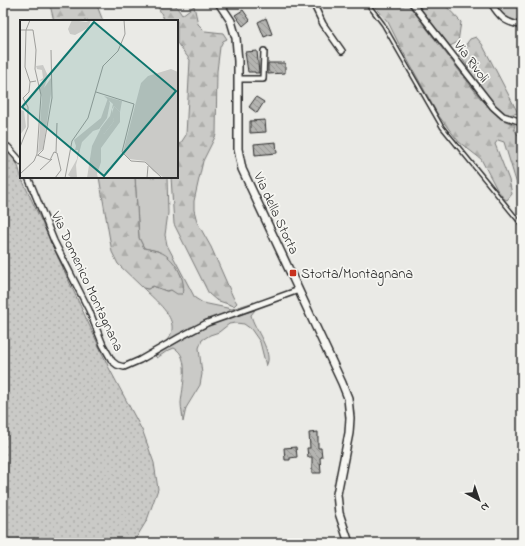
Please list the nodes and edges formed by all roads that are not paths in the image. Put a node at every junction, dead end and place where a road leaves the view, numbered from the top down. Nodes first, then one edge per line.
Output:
1 (219, 3) edge
2 (313, 3) edge
3 (367, 3) edge
4 (412, 3) edge
5 (491, 3) edge
6 (522, 26) edge
7 (264, 51) dead end
8 (342, 51) dead end
9 (238, 79) junction
10 (522, 122) edge
11 (3, 145) edge
12 (20, 161) edge
13 (28, 178) edge
14 (522, 225) edge
15 (298, 290) junction
16 (349, 543) edge

1 - 9 main road, Via della Storta
2 - 8 street
3 - 14 lane
4 - 10 street, Via Rivoli
5 - 6 street
7 - 9 street
9 - 15 main road, Via della Storta
11 - 12 street
13 - 15 street, Via Domenico Montagnana
15 - 16 main road, Via della Storta

